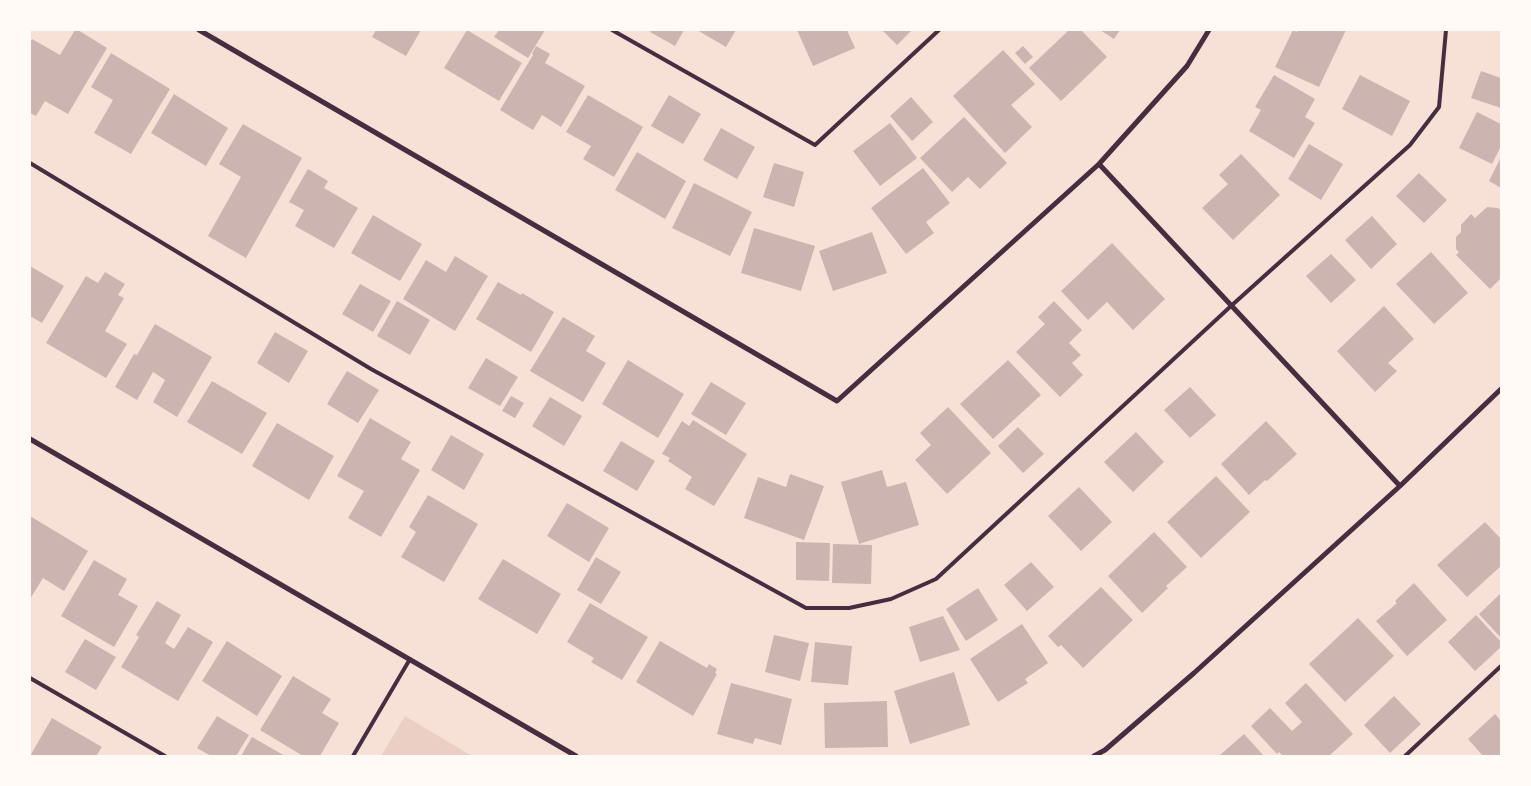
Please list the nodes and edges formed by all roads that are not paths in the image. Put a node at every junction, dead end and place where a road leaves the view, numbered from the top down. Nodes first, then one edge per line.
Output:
1 (199, 30) edge
2 (612, 30) edge
3 (939, 30) edge
4 (1208, 30) edge
5 (1446, 30) edge
6 (30, 163) edge
7 (1099, 164) junction
8 (1231, 306) junction
9 (1501, 388) edge
10 (30, 439) edge
11 (1400, 486) junction
12 (410, 659) junction
13 (1501, 666) edge
14 (30, 678) edge
15 (165, 756) edge
16 (353, 756) edge
17 (576, 756) edge
18 (1094, 756) edge
19 (1405, 756) edge

1 - 7 street
2 - 3 lane
4 - 7 street
5 - 8 lane
6 - 8 lane
7 - 8 street
8 - 11 street
9 - 11 street
10 - 12 street
11 - 18 street
12 - 16 lane
12 - 17 street
13 - 19 lane
14 - 15 lane

